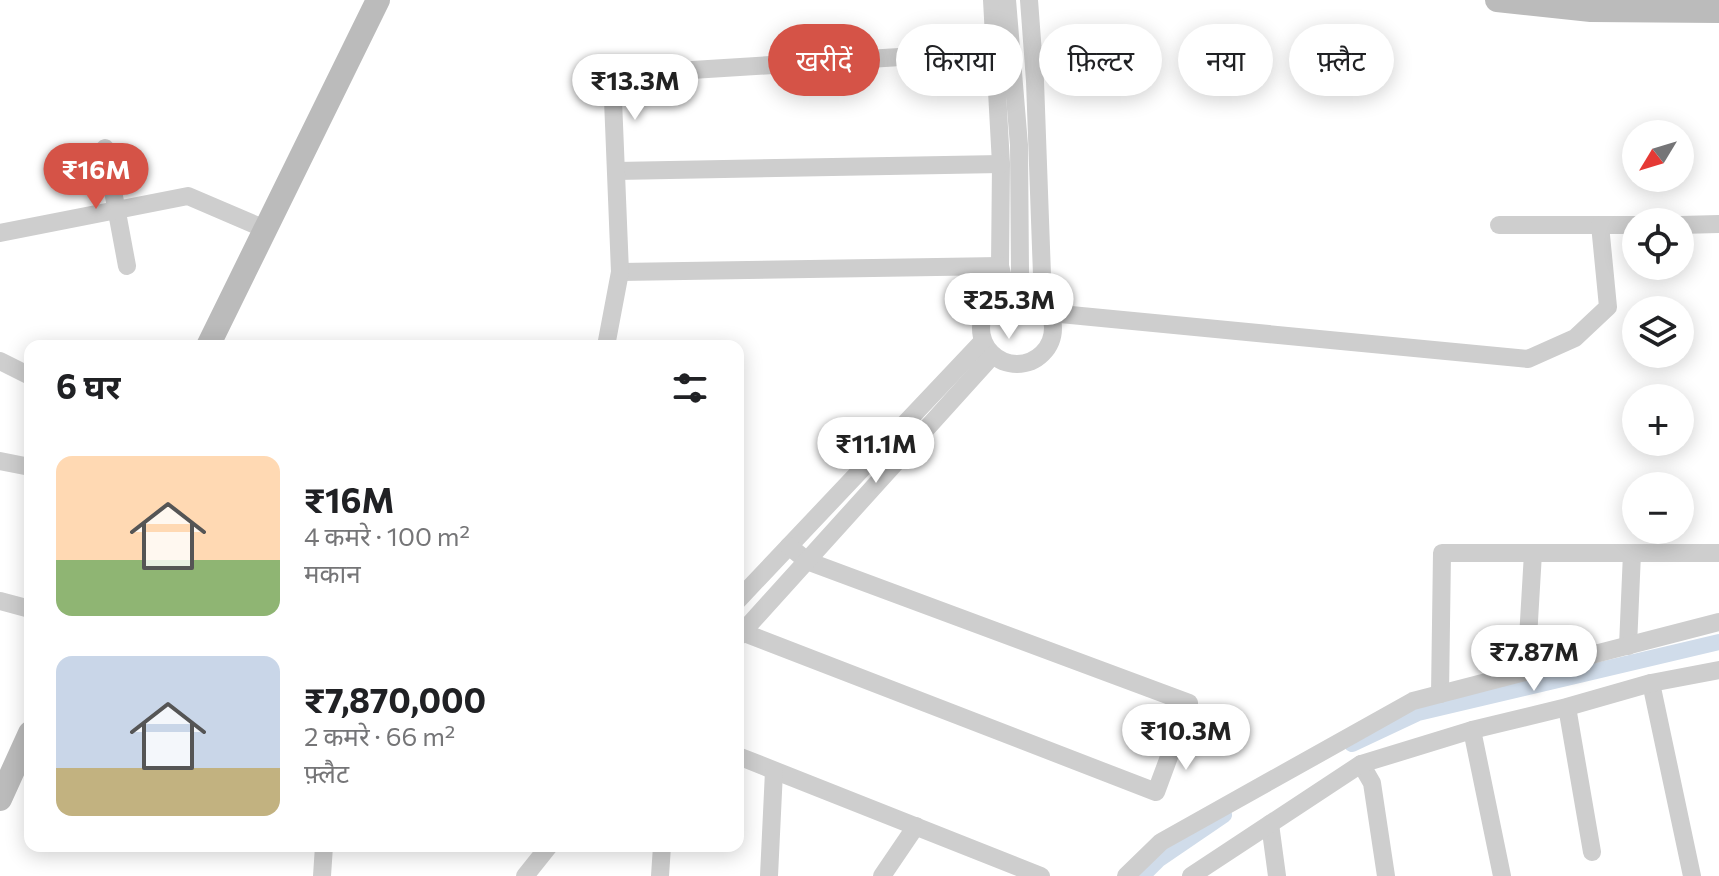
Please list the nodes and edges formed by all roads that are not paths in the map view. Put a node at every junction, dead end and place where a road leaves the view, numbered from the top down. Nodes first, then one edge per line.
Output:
1 (378, 0) edge
2 (992, 0) edge
3 (1007, 0) edge
4 (1029, 0) edge
5 (1497, 0) edge
6 (1719, 11) edge
7 (997, 24) edge
8 (1005, 24) edge
9 (896, 58) edge
10 (1035, 81) junction
11 (1023, 82) edge
12 (1002, 96) edge
13 (1017, 96) edge
14 (1028, 145) junction
15 (105, 148) dead end
16 (1001, 164) junction
17 (616, 171) junction
18 (118, 211) junction
19 (1719, 224) edge
20 (1499, 225) dead end
21 (1600, 225) junction
22 (1622, 225) edge
23 (1694, 225) edge
24 (265, 229) junction
25 (0, 233) edge
26 (127, 266) dead end
27 (1000, 266) junction
28 (620, 272) junction
29 (1013, 293) junction
30 (1046, 308) junction
31 (217, 340) edge
32 (607, 340) edge
33 (988, 348) junction
34 (0, 361) edge
35 (24, 373) edge
36 (894, 435) junction
37 (909, 448) junction
38 (0, 461) edge
39 (24, 466) edge
40 (837, 495) junction
41 (852, 511) junction
42 (789, 546) junction
43 (1533, 553) junction
44 (1632, 553) junction
45 (1719, 553) edge
46 (807, 561) junction
47 (744, 594) edge
48 (0, 601) edge
49 (24, 607) edge
50 (1719, 622) edge
51 (744, 631) edge
52 (744, 637) edge
53 (1628, 646) junction
54 (1719, 670) edge
55 (1526, 672) junction
56 (1651, 683) junction
57 (1440, 694) junction
58 (1567, 707) junction
59 (1472, 730) junction
60 (24, 745) edge
61 (744, 758) edge
62 (1361, 764) junction
63 (774, 771) junction
64 (3, 788) edge
65 (1270, 824) junction
66 (916, 826) junction
67 (324, 852) edge
68 (544, 852) edge
69 (662, 852) edge
70 (1592, 852) dead end
71 (1019, 872) edge
72 (322, 876) edge
73 (525, 876) edge
74 (660, 876) edge
75 (769, 876) edge
76 (882, 876) edge
77 (1041, 876) edge
78 (1126, 876) edge
79 (1191, 876) edge
80 (1277, 876) edge
81 (1386, 876) edge
82 (1502, 876) edge
83 (1692, 876) edge

1 - 24 street
2 - 7 street
3 - 8 street
4 - 10 street
5 - 6 street
9 - 17 street
10 - 11 street
10 - 14 street
12 - 16 street
13 - 14 street
14 - 29 street
14 - 30 street
15 - 18 street
16 - 17 street
16 - 27 street
17 - 28 street
18 - 24 street
18 - 25 street
18 - 26 street
19 - 23 street
20 - 21 street
21 - 22 street
21 - 30 street
24 - 31 street
27 - 28 street
27 - 29 street
28 - 32 street
29 - 30 street
29 - 33 street
30 - 33 street
33 - 36 street
33 - 37 street
34 - 35 street
36 - 37 street
36 - 40 street
37 - 41 street
38 - 39 street
40 - 41 street
40 - 42 street
41 - 46 street
42 - 46 street
42 - 47 street
43 - 44 street
43 - 55 street
43 - 57 street
44 - 45 street
44 - 53 street
46 - 51 street
46 - 52 street
48 - 49 street
50 - 53 street
53 - 55 street
54 - 56 street
55 - 57 street
56 - 58 street
56 - 83 street
57 - 78 street
58 - 59 street
58 - 70 street
59 - 62 street
59 - 82 street
60 - 64 street
61 - 63 street
62 - 65 street
62 - 81 street
63 - 66 street
63 - 75 street
65 - 79 street
65 - 80 street
66 - 71 street
66 - 76 street
67 - 72 street
68 - 73 street
69 - 74 street
71 - 77 street

